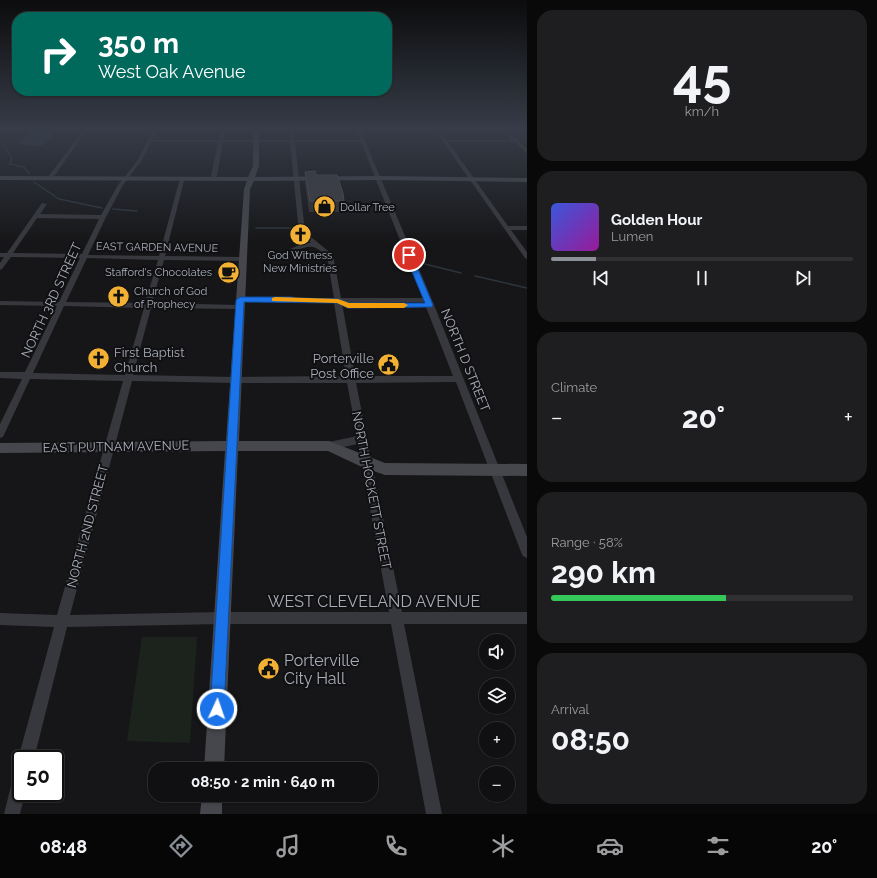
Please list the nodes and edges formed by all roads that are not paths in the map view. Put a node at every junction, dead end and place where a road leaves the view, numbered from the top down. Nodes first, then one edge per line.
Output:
1 (58, 167) edge
2 (135, 167) edge
3 (216, 167) edge
4 (256, 167) edge
5 (295, 167) edge
6 (374, 167) edge
7 (463, 167) edge
8 (214, 176) junction
9 (527, 176) edge
10 (0, 178) edge
11 (50, 178) junction
12 (126, 178) junction
13 (183, 178) junction
14 (252, 178) junction
15 (296, 178) junction
16 (378, 178) junction
17 (471, 178) junction
18 (527, 180) edge
19 (44, 204) dead end
20 (36, 216) junction
21 (104, 217) junction
22 (507, 228) junction
23 (527, 228) edge
24 (321, 246) junction
25 (293, 249) dead end
26 (0, 255) edge
27 (8, 256) junction
28 (85, 256) junction
29 (162, 257) junction
30 (527, 258) edge
31 (242, 259) junction
32 (0, 268) edge
33 (338, 301) junction
34 (0, 303) edge
35 (62, 303) junction
36 (240, 303) junction
37 (428, 303) junction
38 (148, 305) junction
39 (0, 375) edge
40 (29, 375) junction
41 (128, 378) junction
42 (458, 379) junction
43 (236, 380) junction
44 (351, 380) junction
45 (0, 434) edge
46 (362, 439) junction
47 (232, 445) junction
48 (109, 446) junction
49 (329, 446) junction
50 (0, 448) edge
51 (367, 463) junction
52 (496, 470) junction
53 (527, 470) edge
54 (527, 552) edge
55 (222, 618) junction
56 (396, 618) junction
57 (527, 618) edge
58 (0, 619) edge
59 (62, 621) junction
60 (28, 750) edge
61 (214, 762) edge
62 (15, 802) edge
63 (212, 802) edge
64 (12, 814) edge
65 (211, 814) edge
66 (434, 814) edge

1 - 11 street
2 - 12 street, NORTH 3RD STREET
3 - 8 street
4 - 14 main road
5 - 15 street, NORTH HOCKETT STREET
6 - 16 street, NORTH D STREET
7 - 17 street
8 - 13 main road
8 - 14 main road
9 - 17 main road
10 - 11 main road
11 - 12 main road
12 - 13 main road
12 - 21 street, NORTH 3RD STREET
13 - 14 main road
13 - 29 street, NORTH 2ND STREET
14 - 15 main road
14 - 31 main road
15 - 16 main road
15 - 24 street, NORTH HOCKETT STREET
16 - 17 main road
16 - 37 street, NORTH D STREET
17 - 18 main road
17 - 22 street
19 - 20 street
20 - 21 street
20 - 27 street
21 - 28 street, NORTH 3RD STREET
22 - 23 street
22 - 30 street
24 - 25 street
24 - 33 street, NORTH HOCKETT STREET
26 - 27 street, EAST GARDEN AVENUE
27 - 28 street, EAST GARDEN AVENUE
27 - 32 street
28 - 29 street, EAST GARDEN AVENUE
28 - 35 street, NORTH 3RD STREET
29 - 31 street, EAST GARDEN AVENUE
29 - 38 street, NORTH 2ND STREET
31 - 36 main road
33 - 36 street
33 - 37 street
33 - 44 street, NORTH HOCKETT STREET
34 - 35 street
35 - 38 street
35 - 40 street, NORTH 3RD STREET
36 - 38 street
36 - 43 main road
37 - 42 street, NORTH D STREET
38 - 41 street, NORTH 2ND STREET
39 - 40 street
40 - 41 street
40 - 45 street, NORTH 3RD STREET
41 - 43 street
41 - 48 street, NORTH 2ND STREET
42 - 44 street
42 - 52 street, NORTH D STREET
43 - 44 street
43 - 47 main road
44 - 46 street, NORTH HOCKETT STREET
46 - 49 street
46 - 51 street, NORTH HOCKETT STREET
47 - 48 main road, EAST PUTNAM AVENUE
47 - 49 main road, EAST PUTNAM AVENUE
47 - 55 main road
48 - 50 main road, EAST PUTNAM AVENUE
48 - 59 street, NORTH 2ND STREET
49 - 51 main road
51 - 52 main road
51 - 56 street, NORTH HOCKETT STREET
52 - 53 main road
52 - 54 street, NORTH D STREET
55 - 56 street, WEST CLEVELAND AVENUE
55 - 59 street, WEST CLEVELAND AVENUE
55 - 61 main road
56 - 57 street, WEST CLEVELAND AVENUE
56 - 66 street, NORTH HOCKETT STREET
58 - 59 street, WEST CLEVELAND AVENUE
59 - 60 street, NORTH 2ND STREET
62 - 64 street
63 - 65 main road

